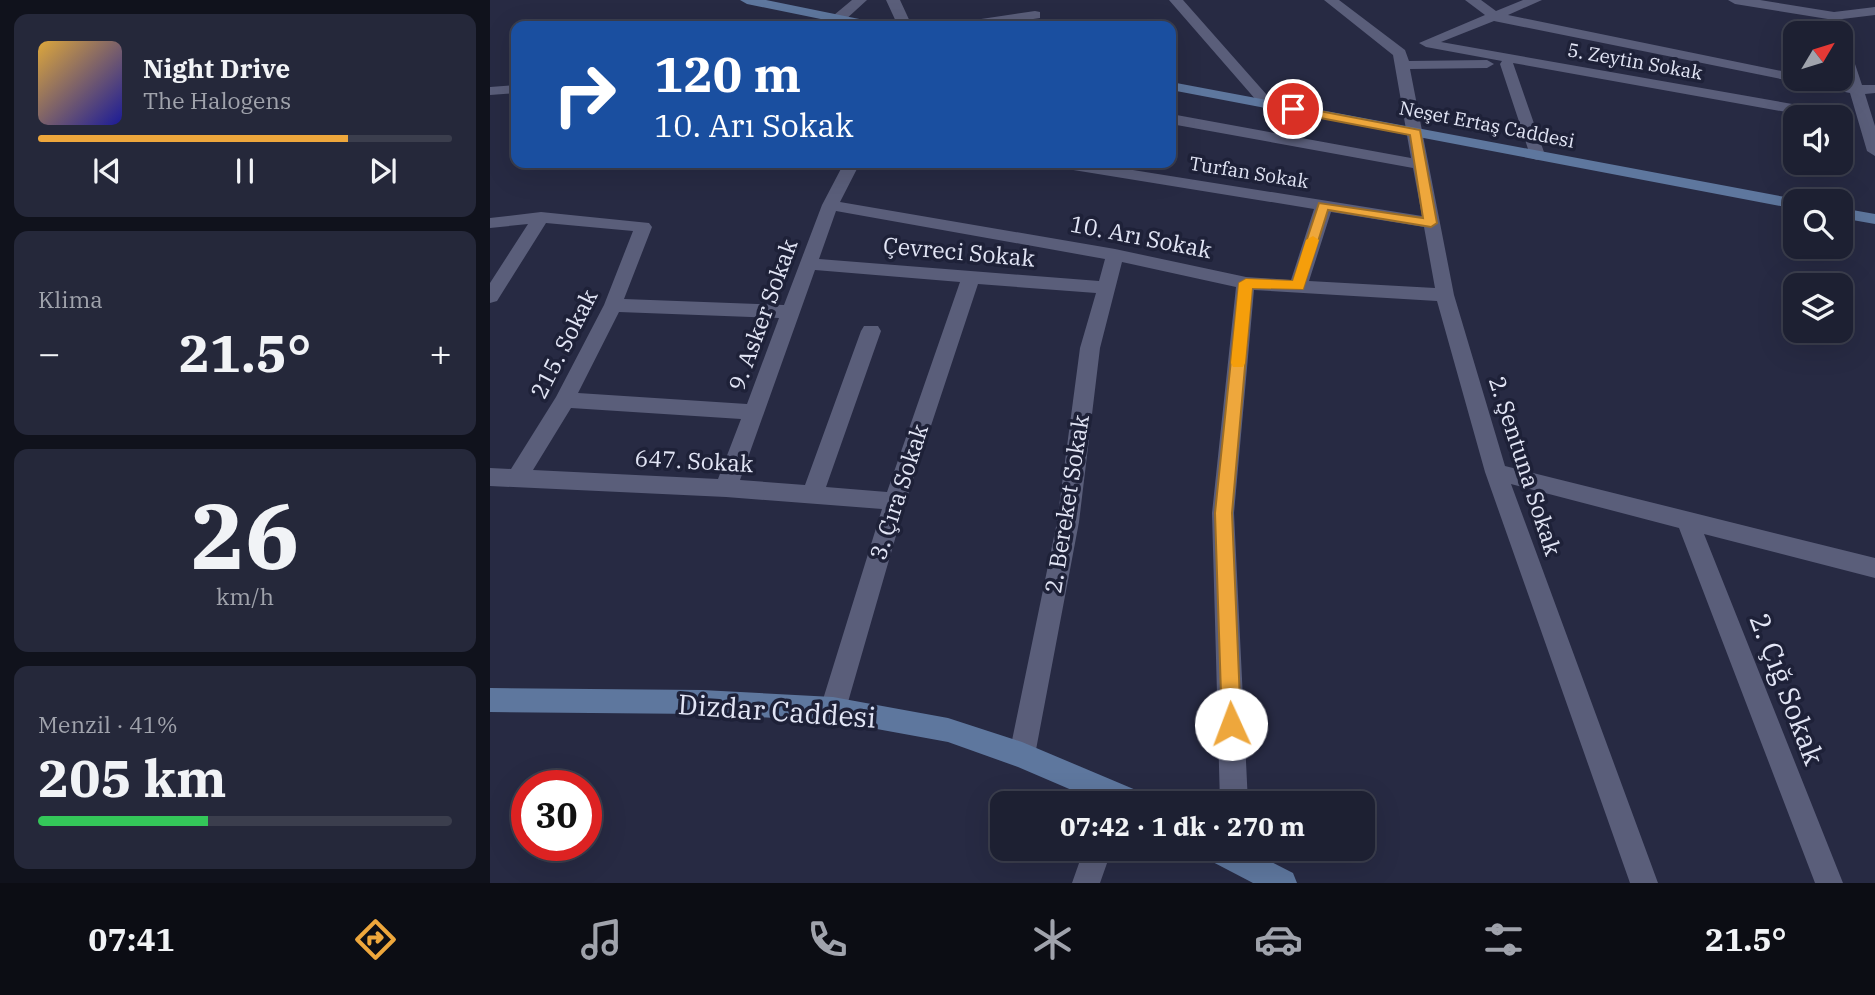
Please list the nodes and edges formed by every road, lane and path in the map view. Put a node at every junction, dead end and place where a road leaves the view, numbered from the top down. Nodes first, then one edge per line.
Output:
1 (747, 0) edge
2 (860, 0) edge
3 (893, 0) edge
4 (1021, 0) edge
5 (1176, 0) edge
6 (1331, 0) edge
7 (1472, 0) edge
8 (1535, 0) edge
9 (1735, 0) edge
10 (1828, 0) edge
11 (1875, 11) edge
12 (1834, 16) junction
13 (1496, 17) junction
14 (839, 19) junction
15 (849, 21) edge
16 (903, 21) edge
17 (1040, 21) edge
18 (1835, 21) edge
19 (1426, 43) junction
20 (1402, 59) junction
21 (1507, 64) junction
22 (1542, 64) junction
23 (1783, 75) edge
24 (1853, 80) edge
25 (1176, 87) edge
26 (511, 89) edge
27 (1853, 89) edge
28 (1875, 89) edge
29 (1856, 90) junction
30 (490, 91) edge
31 (1268, 105) junction
32 (1783, 108) edge
33 (1853, 120) edge
34 (1176, 121) edge
35 (1866, 122) junction
36 (1416, 132) junction
37 (1875, 151) edge
38 (1537, 155) junction
39 (1420, 164) junction
40 (849, 168) edge
41 (1092, 168) edge
42 (1783, 202) edge
43 (830, 205) junction
44 (1324, 206) junction
45 (1853, 215) edge
46 (541, 218) junction
47 (1875, 219) edge
48 (490, 223) edge
49 (1431, 223) junction
50 (1115, 255) junction
51 (809, 264) junction
52 (971, 278) junction
53 (1246, 283) junction
54 (1298, 286) junction
55 (1105, 288) junction
56 (1445, 295) junction
57 (490, 297) edge
58 (613, 305) junction
59 (792, 312) junction
60 (871, 331) dead end
61 (565, 400) junction
62 (754, 412) junction
63 (1496, 472) junction
64 (490, 477) edge
65 (517, 478) junction
66 (726, 488) junction
67 (813, 495) junction
68 (895, 501) junction
69 (1687, 519) junction
70 (1873, 571) edge
71 (490, 701) edge
72 (833, 709) junction
73 (1022, 755) junction
74 (1101, 791) edge
75 (1234, 791) edge
76 (1094, 861) edge
77 (1245, 861) edge
78 (1086, 883) edge
79 (1283, 883) edge
80 (1644, 883) edge
81 (1829, 883) edge

1 - 14 main road
2 - 14 street
3 - 16 street
4 - 17 street
5 - 31 street
6 - 20 street
7 - 13 street
8 - 13 street
9 - 12 street
10 - 12 street
11 - 12 street
12 - 18 street
13 - 19 street
13 - 23 street, 5. Zeytin Sokak
14 - 15 main road
19 - 20 street
19 - 22 street, 5. Zeytin Sokak
20 - 21 street
20 - 36 street, 2. Şentuna Sokak
21 - 22 street
21 - 38 street
22 - 32 street, 5. Zeytin Sokak
24 - 29 street
25 - 31 main road, Neşet Ertaş Caddesi
26 - 30 street
27 - 29 street, 5. Zeytin Sokak
28 - 29 street, 5. Zeytin Sokak
29 - 35 street
31 - 36 main road, Neşet Ertaş Caddesi
33 - 35 street, 5. Zeytin Sokak
34 - 39 street
35 - 37 street
36 - 38 main road, Neşet Ertaş Caddesi
36 - 39 street, 2. Şentuna Sokak
38 - 42 main road, Neşet Ertaş Caddesi
39 - 49 street, 2. Şentuna Sokak
40 - 43 street, 9. Asker Sokak
41 - 44 street, Turfan Sokak
43 - 50 street, 10. Arı Sokak
43 - 51 street, 9. Asker Sokak
44 - 49 street, Turfan Sokak
44 - 54 street
45 - 47 main road
46 - 48 street
46 - 57 street
46 - 58 street, 215. Sokak
49 - 56 street, 2. Şentuna Sokak
50 - 53 street, 10. Arı Sokak
50 - 55 street, 2. Bereket Sokak
51 - 52 street, Çevreci Sokak
51 - 59 street, 9. Asker Sokak
52 - 55 street, Çevreci Sokak
52 - 68 street, 3. Çıra Sokak
53 - 54 street, 10. Arı Sokak
53 - 75 street
54 - 56 street, 10. Arı Sokak
55 - 73 street, 2. Bereket Sokak
56 - 63 street, 2. Şentuna Sokak
58 - 59 street
58 - 61 street, 215. Sokak
59 - 62 street, 9. Asker Sokak
60 - 67 street
61 - 62 street
61 - 65 street, 215. Sokak
62 - 66 street, 9. Asker Sokak
63 - 69 street
63 - 80 street, 2. Şentuna Sokak
64 - 65 street, 647. Sokak
65 - 66 street, 647. Sokak
66 - 67 street, 647. Sokak
67 - 68 street, 647. Sokak
68 - 72 street, 3. Çıra Sokak
69 - 70 street
69 - 81 street, 2. Çığ Sokak
71 - 72 main road, Dizdar Caddesi
72 - 73 main road, Dizdar Caddesi
73 - 74 main road, Dizdar Caddesi
76 - 78 street
77 - 79 main road

